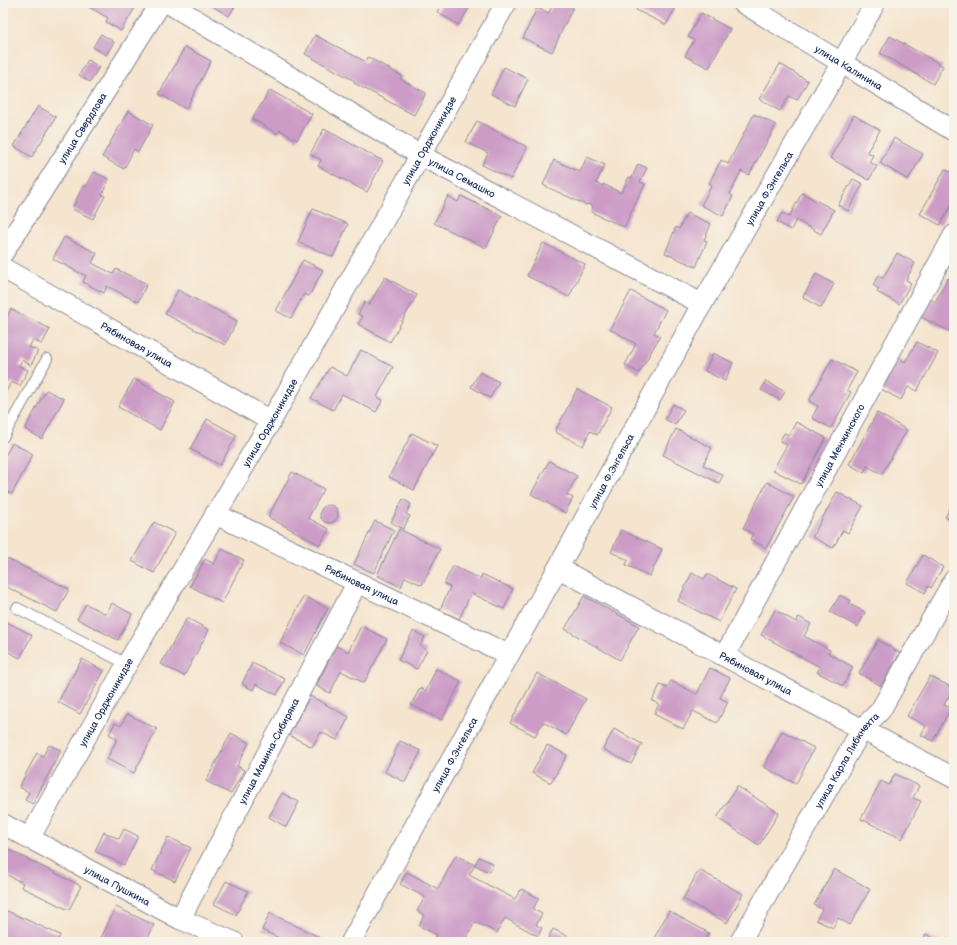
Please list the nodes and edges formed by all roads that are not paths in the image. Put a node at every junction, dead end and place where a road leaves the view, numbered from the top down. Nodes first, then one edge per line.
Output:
1 (161, 3) edge
2 (168, 3) edge
3 (506, 3) edge
4 (743, 3) edge
5 (875, 3) edge
6 (842, 62) junction
7 (954, 131) edge
8 (420, 155) junction
9 (954, 235) edge
10 (3, 253) edge
11 (3, 268) edge
12 (702, 304) junction
13 (47, 360) dead end
14 (271, 421) junction
15 (3, 436) edge
16 (215, 514) junction
17 (558, 568) junction
18 (954, 580) edge
19 (357, 583) junction
20 (17, 608) dead end
21 (508, 655) junction
22 (725, 656) junction
23 (127, 664) junction
24 (862, 729) junction
25 (954, 778) edge
26 (3, 824) edge
27 (29, 839) junction
28 (180, 919) junction
29 (234, 942) edge
30 (351, 942) edge
31 (740, 942) edge

1 - 10 street, улица Свердлова
2 - 8 street, улица Семашко
3 - 8 street, улица Орджоникидзе
4 - 6 street, улица Калинина
5 - 6 street, улица Ф.Энгельса
6 - 7 street, улица Калинина
6 - 12 street, улица Ф.Энгельса
8 - 12 street, улица Семашко
8 - 14 street, улица Орджоникидзе
9 - 22 street, улица Менжинского
11 - 14 street, Рябиновая улица
12 - 17 street, улица Ф.Энгельса
13 - 15 lane
14 - 16 street, улица Орджоникидзе
16 - 19 street, Рябиновая улица
16 - 23 street, улица Орджоникидзе
17 - 21 street, улица Ф.Энгельса
17 - 22 street, Рябиновая улица
18 - 24 street, улица Карла Либкнехта
19 - 21 street, Рябиновая улица
19 - 28 street, улица Мамина-Сибиряка
20 - 23 lane
21 - 30 street, улица Ф.Энгельса
22 - 24 street, Рябиновая улица
23 - 27 street, улица Орджоникидзе
24 - 25 street, Рябиновая улица
24 - 31 street, улица Карла Либкнехта
26 - 27 street, улица Пушкина
27 - 28 street, улица Пушкина
28 - 29 street, улица Пушкина

